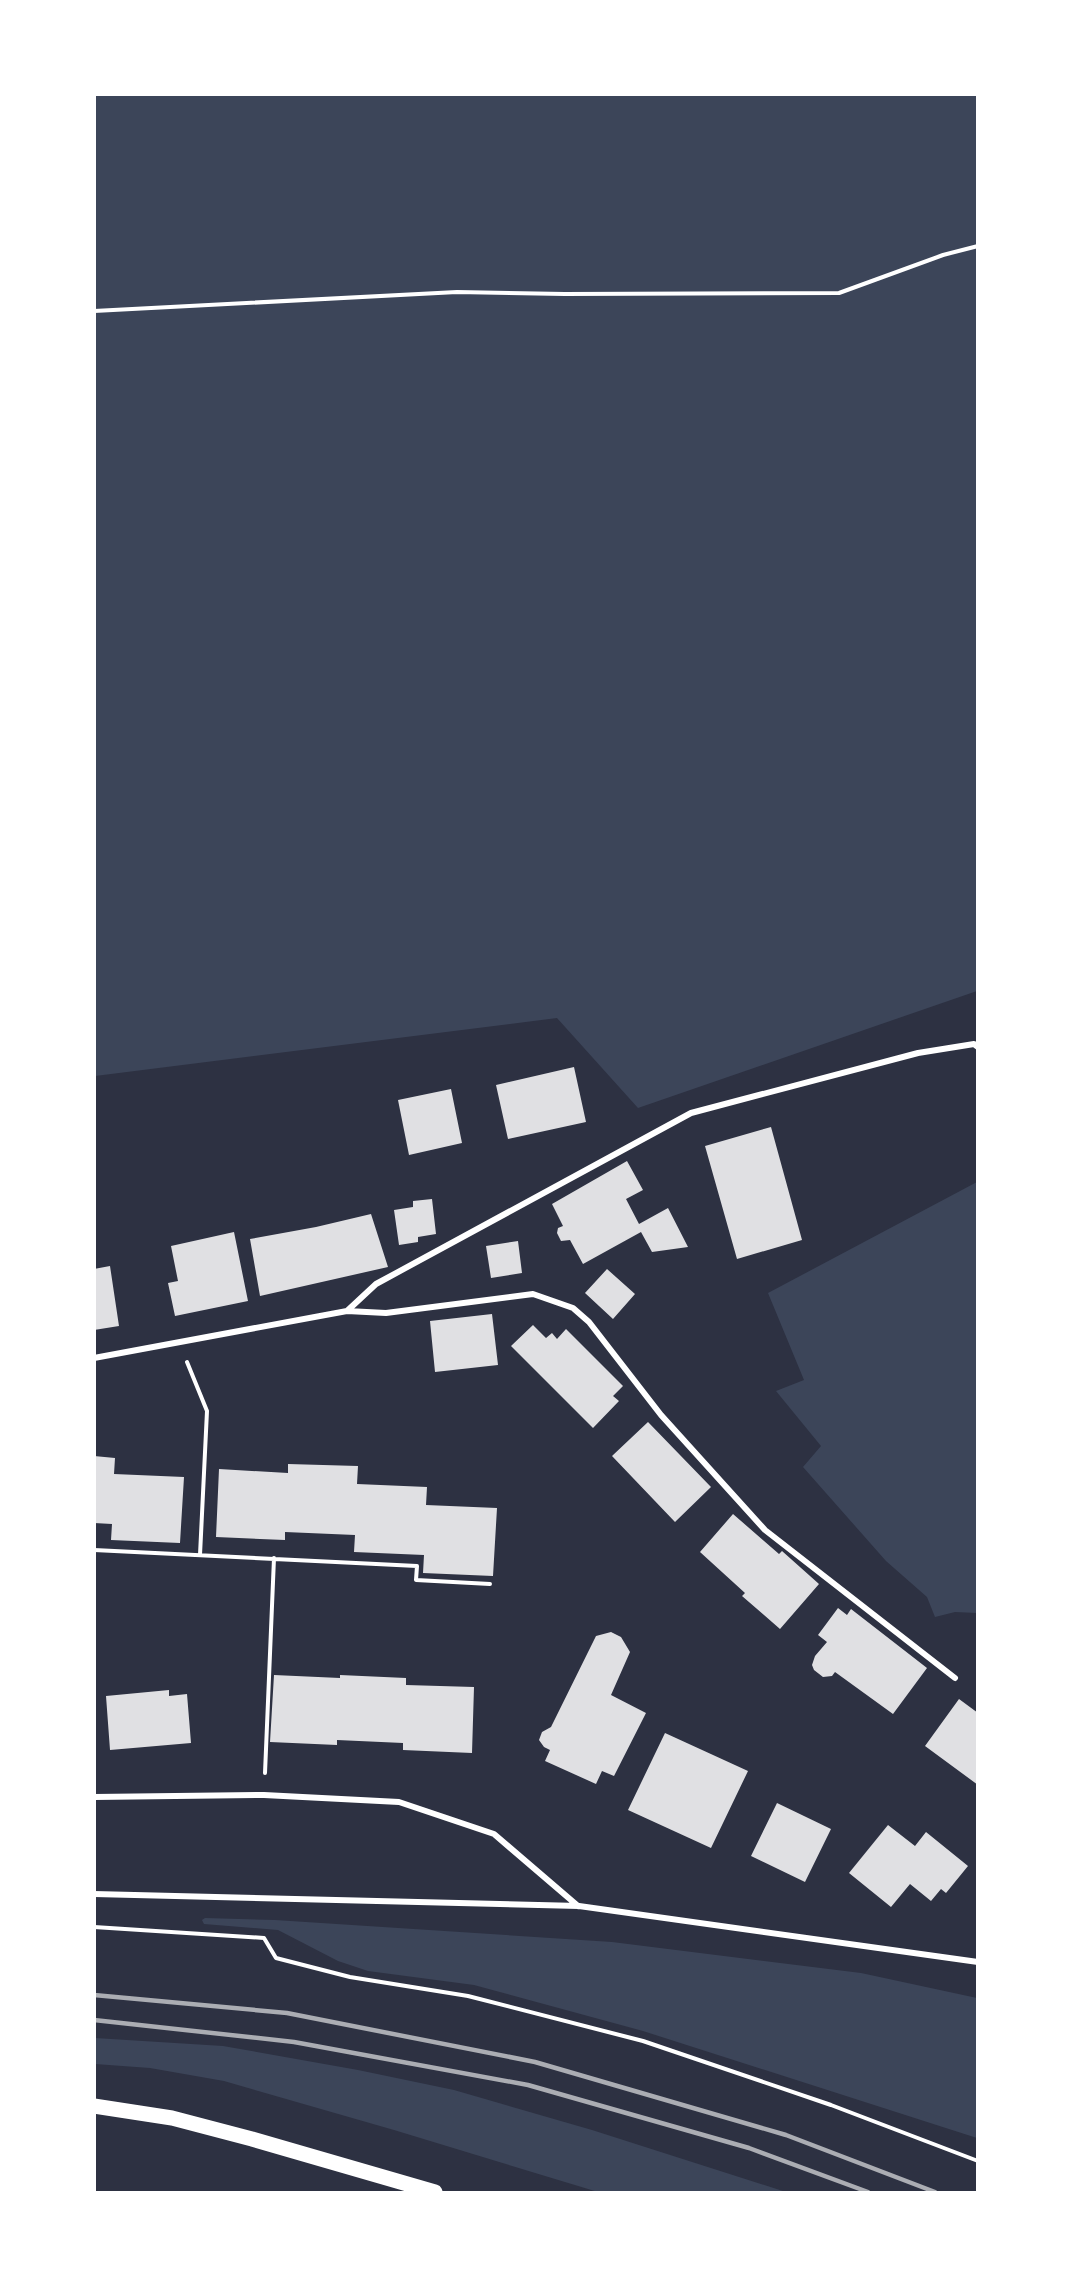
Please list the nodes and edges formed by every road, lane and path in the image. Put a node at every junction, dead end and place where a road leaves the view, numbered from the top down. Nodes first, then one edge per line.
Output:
1 (978, 246) edge
2 (94, 311) edge
3 (978, 1047) edge
4 (347, 1311) junction
5 (179, 1343) junction
6 (94, 1358) edge
7 (94, 1550) edge
8 (200, 1555) junction
9 (274, 1558) junction
10 (490, 1584) dead end
11 (955, 1678) dead end
12 (264, 1795) junction
13 (94, 1797) edge
14 (94, 1894) edge
15 (579, 1906) junction
16 (94, 1927) edge
17 (978, 1962) edge
18 (94, 2106) edge
19 (978, 2161) edge
20 (435, 2193) edge

1 - 2 path
3 - 4 street
4 - 5 street
4 - 11 street
5 - 6 street
5 - 8 path
7 - 8 path
8 - 9 path
9 - 10 path
9 - 12 path
12 - 13 street
12 - 15 street
14 - 15 street
15 - 17 street
16 - 19 path
18 - 20 main road

